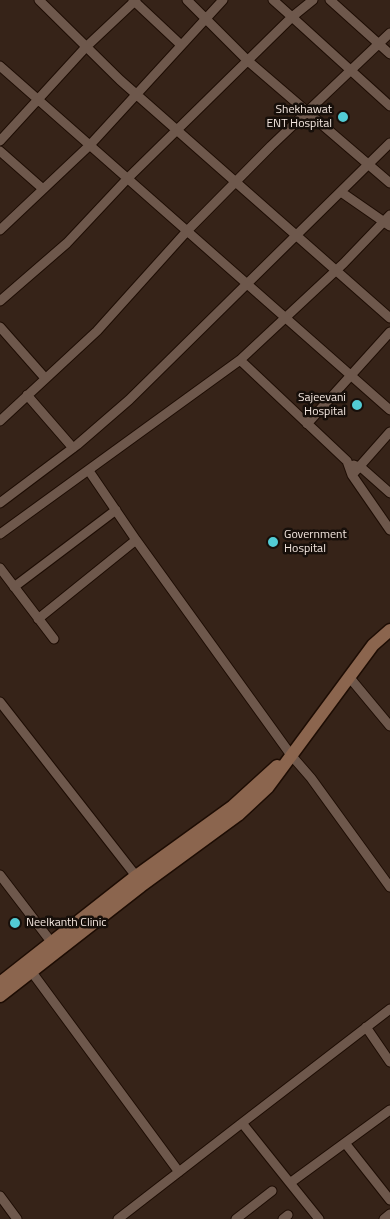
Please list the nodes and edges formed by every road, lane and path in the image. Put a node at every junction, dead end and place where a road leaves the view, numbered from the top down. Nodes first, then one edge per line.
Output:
1 (39, 0) edge
2 (135, 0) edge
3 (186, 0) edge
4 (224, 0) edge
5 (273, 0) edge
6 (313, 0) edge
7 (330, 0) edge
8 (292, 17) junction
9 (205, 19) junction
10 (390, 33) edge
11 (378, 44) junction
12 (181, 45) junction
13 (86, 47) junction
14 (390, 54) edge
15 (248, 60) junction
16 (0, 66) edge
17 (350, 71) junction
18 (137, 94) junction
19 (38, 99) junction
20 (390, 106) edge
21 (307, 112) junction
22 (178, 129) junction
23 (0, 141) edge
24 (390, 143) edge
25 (90, 145) junction
26 (0, 151) edge
27 (368, 165) junction
28 (128, 178) junction
29 (237, 181) junction
30 (390, 183) edge
31 (43, 189) junction
32 (341, 192) junction
33 (388, 220) edge
34 (0, 230) edge
35 (187, 231) junction
36 (296, 235) junction
37 (336, 271) junction
38 (247, 284) junction
39 (0, 301) edge
40 (390, 318) edge
41 (286, 319) junction
42 (0, 327) edge
43 (390, 332) edge
44 (240, 360) junction
45 (350, 374) junction
46 (45, 378) junction
47 (27, 395) junction
48 (390, 410) edge
49 (0, 421) edge
50 (307, 424) junction
51 (390, 432) edge
52 (73, 448) junction
53 (347, 462) junction
54 (359, 467) junction
55 (89, 471) junction
56 (352, 475) junction
57 (390, 493) edge
58 (0, 503) edge
59 (116, 510) junction
60 (390, 530) edge
61 (0, 534) edge
62 (136, 540) junction
63 (0, 568) edge
64 (14, 587) junction
65 (38, 619) junction
66 (390, 630) edge
67 (54, 639) dead end
68 (350, 678) junction
69 (0, 702) edge
70 (390, 726) edge
71 (291, 756) junction
72 (0, 875) edge
73 (136, 876) junction
74 (390, 888) edge
75 (52, 942) junction
76 (31, 971) junction
77 (0, 982) edge
78 (0, 996) edge
79 (390, 1009) edge
80 (366, 1027) junction
81 (390, 1062) edge
82 (390, 1110) edge
83 (242, 1123) junction
84 (345, 1143) junction
85 (179, 1172) junction
86 (290, 1183) junction
87 (272, 1191) dead end
88 (0, 1196) edge
89 (390, 1200) edge
90 (390, 1214) edge
91 (120, 1218) edge
92 (17, 1219) edge
93 (236, 1219) edge
94 (318, 1219) edge
95 (384, 1219) edge

1 - 13 street
2 - 12 street
2 - 13 street
3 - 9 street
4 - 9 street
5 - 8 street
6 - 8 street
7 - 11 street
8 - 15 street
8 - 17 street
9 - 12 street
9 - 15 street
10 - 11 street
11 - 14 street
11 - 17 street
12 - 18 street
13 - 18 street
13 - 19 street
15 - 21 street
15 - 22 street
16 - 19 street
17 - 20 street
17 - 21 street
18 - 22 street
18 - 25 street
19 - 23 street
19 - 25 street
21 - 27 street
21 - 29 street
22 - 28 street
22 - 29 street
24 - 27 street
25 - 28 street
25 - 31 street
26 - 31 street
27 - 30 street
27 - 32 street
28 - 35 street
28 - 39 street
29 - 35 street
29 - 36 street
31 - 34 street
32 - 33 street
32 - 36 street
33 - 37 street
35 - 38 street
35 - 46 street
36 - 37 street
36 - 38 street
37 - 40 street
37 - 41 street
38 - 41 street
38 - 52 street
41 - 44 street
41 - 45 street
42 - 46 street
43 - 45 street
44 - 50 street
44 - 55 street
45 - 48 street
45 - 50 street
46 - 47 street
47 - 49 street
47 - 52 street
50 - 53 street
51 - 54 street
52 - 58 street
53 - 54 street
53 - 56 street
54 - 56 street
54 - 57 street
55 - 59 street
55 - 61 street
56 - 60 street
59 - 62 street
59 - 64 street
62 - 65 street
62 - 71 street
63 - 64 street
64 - 65 street
65 - 67 street
66 - 68 street
68 - 70 street
68 - 71 street
69 - 73 street
71 - 73 street
71 - 74 street
71 - 76 street
72 - 75 street
73 - 75 street
75 - 77 street
76 - 78 street
76 - 85 street
79 - 80 street
80 - 81 street
80 - 83 street
82 - 84 street
83 - 85 street
83 - 86 street
84 - 86 street
84 - 89 street
85 - 91 street
86 - 94 street
87 - 93 street
88 - 92 street
90 - 95 street

